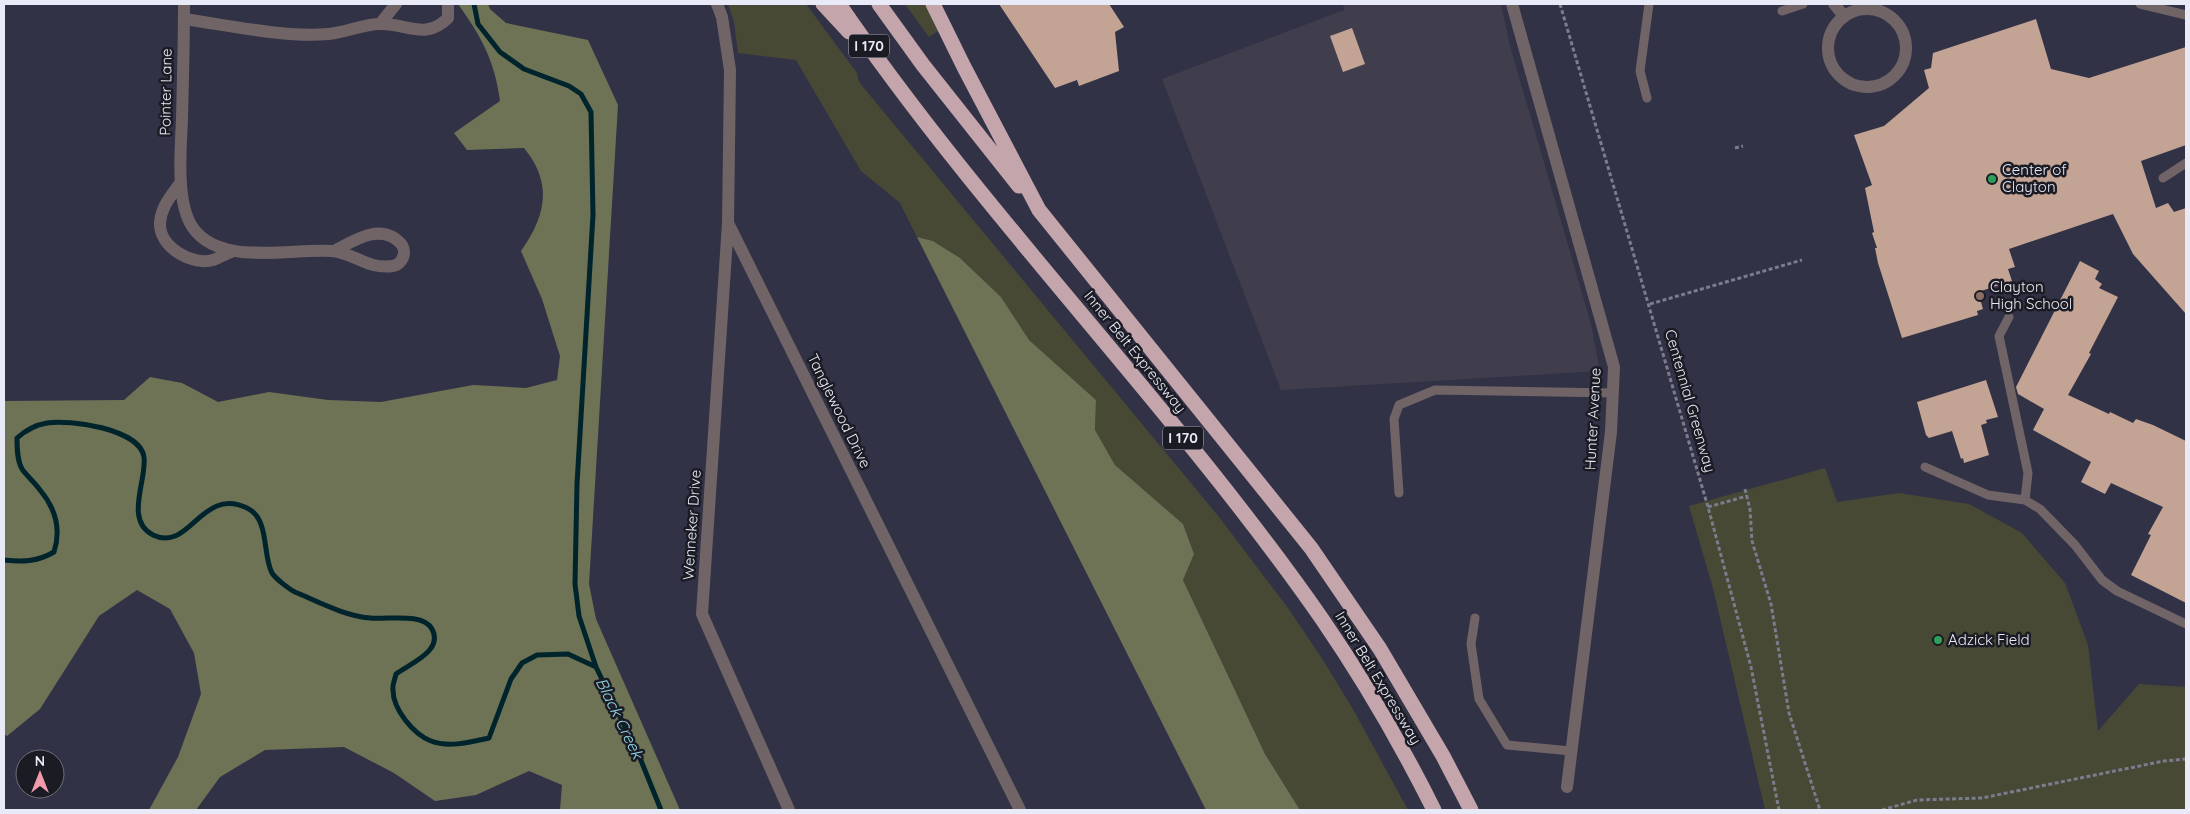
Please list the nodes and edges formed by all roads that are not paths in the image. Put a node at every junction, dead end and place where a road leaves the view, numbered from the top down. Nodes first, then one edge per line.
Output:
1 (184, 4) edge
2 (396, 4) edge
3 (448, 4) edge
4 (717, 4) edge
5 (823, 4) edge
6 (839, 4) edge
7 (879, 4) edge
8 (933, 4) edge
9 (1512, 4) edge
10 (1649, 4) edge
11 (1803, 4) edge
12 (1834, 4) edge
13 (2140, 4) edge
14 (1782, 11) dead end
15 (2186, 14) edge
16 (1844, 16) junction
17 (184, 19) junction
18 (380, 24) junction
19 (900, 88) junction
20 (1647, 98) dead end
21 (2186, 163) edge
22 (2163, 178) dead end
23 (181, 182) junction
24 (1039, 210) junction
25 (728, 223) junction
26 (334, 251) junction
27 (231, 252) junction
28 (2009, 317) dead end
29 (1613, 393) junction
30 (1925, 467) dead end
31 (1399, 493) dead end
32 (2026, 500) junction
33 (1475, 618) dead end
34 (2186, 624) edge
35 (1572, 751) junction
36 (1443, 756) junction
37 (1567, 787) dead end
38 (789, 810) edge
39 (1020, 810) edge
40 (1434, 810) edge
41 (1471, 810) edge
42 (1477, 810) edge

1 - 17 street, Pointer Lane
2 - 18 street
3 - 18 street
4 - 25 street, Tanglewood Drive
5 - 19 highway
6 - 19 highway, Inner Belt Expressway / I 170
7 - 24 highway, I 170
8 - 24 highway
9 - 29 street, Hunter Avenue
10 - 20 lane
11 - 14 lane
12 - 16 street
13 - 15 lane
16 - 16 street
17 - 18 street
17 - 23 street, Pointer Lane
19 - 40 highway, Inner Belt Expressway / I 170
21 - 22 lane
23 - 27 street, Pointer Lane
23 - 27 street, Pointer Lane
24 - 36 highway, Inner Belt Expressway / I 170
25 - 38 street, Wenneker Drive
25 - 39 street, Tanglewood Drive
26 - 26 street, Pointer Lane
26 - 27 street, Pointer Lane
28 - 32 lane
29 - 31 lane
29 - 35 street, Hunter Avenue
30 - 32 lane
32 - 34 lane
33 - 35 lane
35 - 37 street, Hunter Avenue
36 - 41 highway, Inner Belt Expressway / I 170
36 - 42 highway

